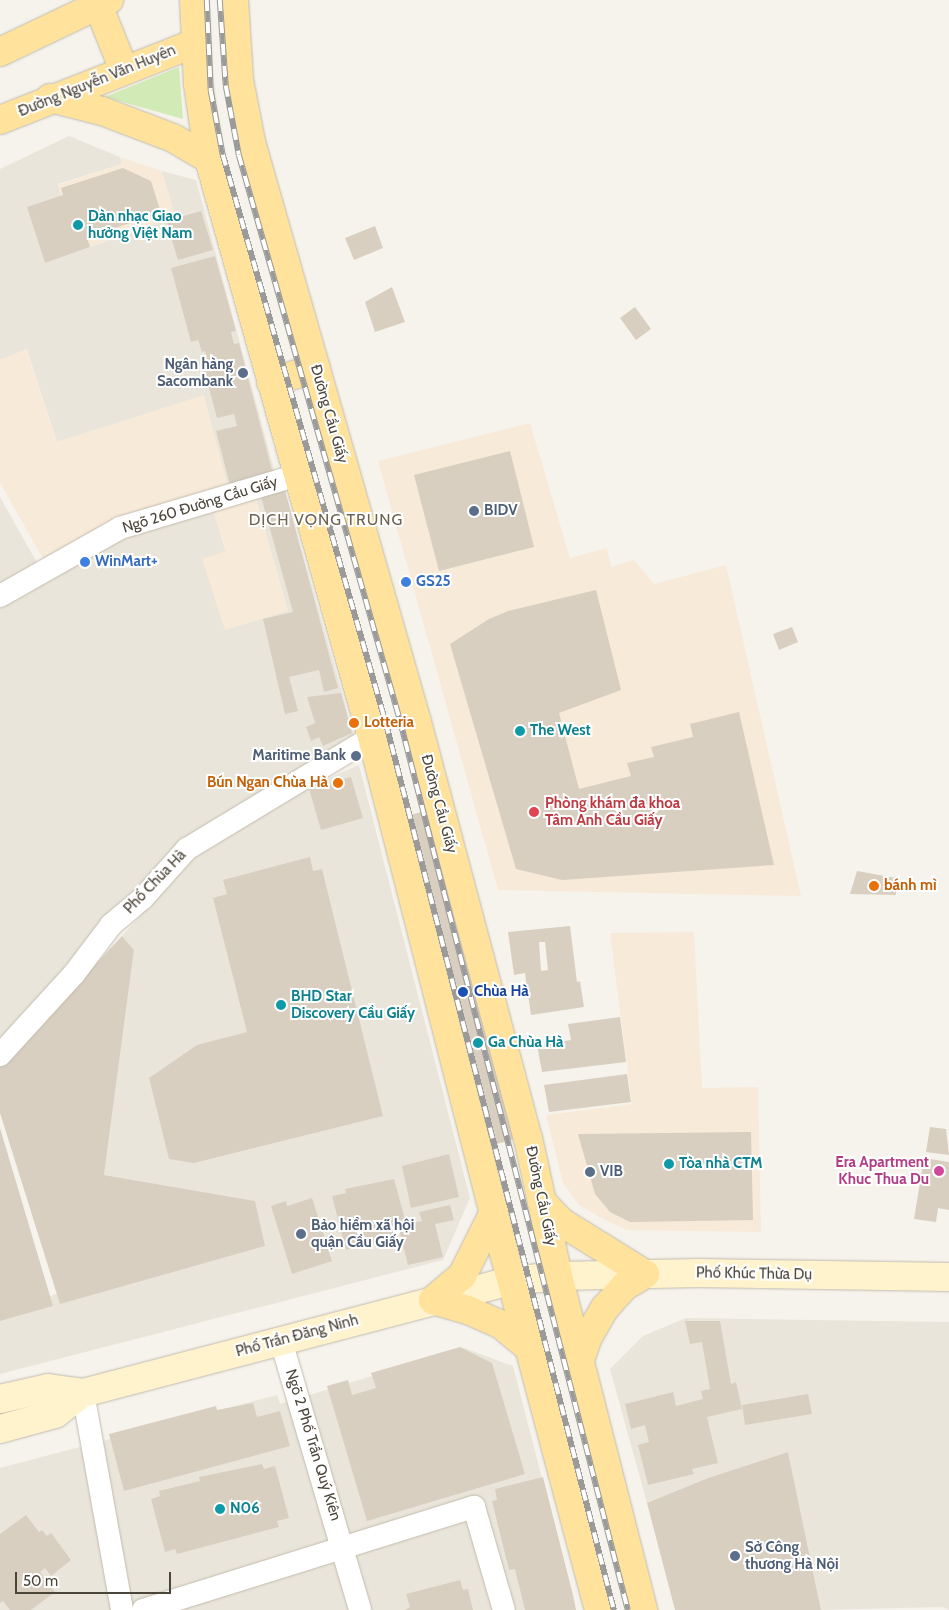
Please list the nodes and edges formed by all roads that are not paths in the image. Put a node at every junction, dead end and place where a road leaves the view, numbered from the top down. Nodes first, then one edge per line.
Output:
1 (194, 0) edge
2 (234, 0) edge
3 (92, 6) edge
4 (195, 43) junction
5 (0, 52) edge
6 (124, 70) junction
7 (50, 98) junction
8 (0, 120) edge
9 (208, 159) junction
10 (316, 368) junction
11 (271, 382) junction
12 (298, 475) junction
13 (0, 596) edge
14 (372, 737) junction
15 (0, 1055) edge
16 (542, 1202) junction
17 (494, 1212) junction
18 (645, 1274) junction
19 (558, 1276) junction
20 (949, 1277) edge
21 (511, 1281) junction
22 (433, 1300) junction
23 (281, 1341) junction
24 (532, 1350) junction
25 (580, 1360) junction
26 (83, 1393) junction
27 (0, 1399) edge
28 (0, 1429) edge
29 (343, 1548) junction
30 (122, 1610) edge
31 (143, 1610) edge
32 (360, 1610) edge
33 (504, 1610) edge
34 (599, 1610) edge
35 (643, 1610) edge

1 - 4 main road
2 - 10 main road, Đường Cầu Giấy
3 - 5 main road
3 - 6 main road
4 - 6 main road, Đường Nguyễn Văn Huyên
4 - 9 main road
6 - 7 main road, Đường Nguyễn Văn Huyên
7 - 8 main road, Đường Nguyễn Văn Huyên
7 - 9 main road
9 - 11 main road
10 - 11 main road
10 - 16 main road, Đường Cầu Giấy
11 - 12 main road
12 - 13 street, Ngõ 260 Đường Cầu Giấy
12 - 14 main road
14 - 15 street, Phố Chùa Hà
14 - 17 main road
16 - 18 main road
16 - 19 main road, Đường Cầu Giấy
17 - 21 main road
17 - 22 main road
18 - 19 street, Phố Khúc Thừa Dụ
18 - 20 street, Phố Khúc Thừa Dụ
18 - 25 main road
19 - 21 street, Phố Khúc Thừa Dụ
19 - 25 main road, Đường Cầu Giấy
21 - 22 street, Phố Trần Đăng Ninh
21 - 24 main road
22 - 23 street, Phố Trần Đăng Ninh
22 - 24 main road
23 - 26 street, Phố Trần Đăng Ninh
23 - 29 street, Ngõ 2 Phố Trần Quý Kiên
24 - 34 main road
25 - 35 main road, Đường Cầu Giấy
26 - 27 street, Phố Trần Đăng Ninh
26 - 28 street, Phố Trần Đăng Ninh
26 - 30 street
29 - 31 street
29 - 32 street, Ngõ 2 Phố Trần Quý Kiên
29 - 33 street

